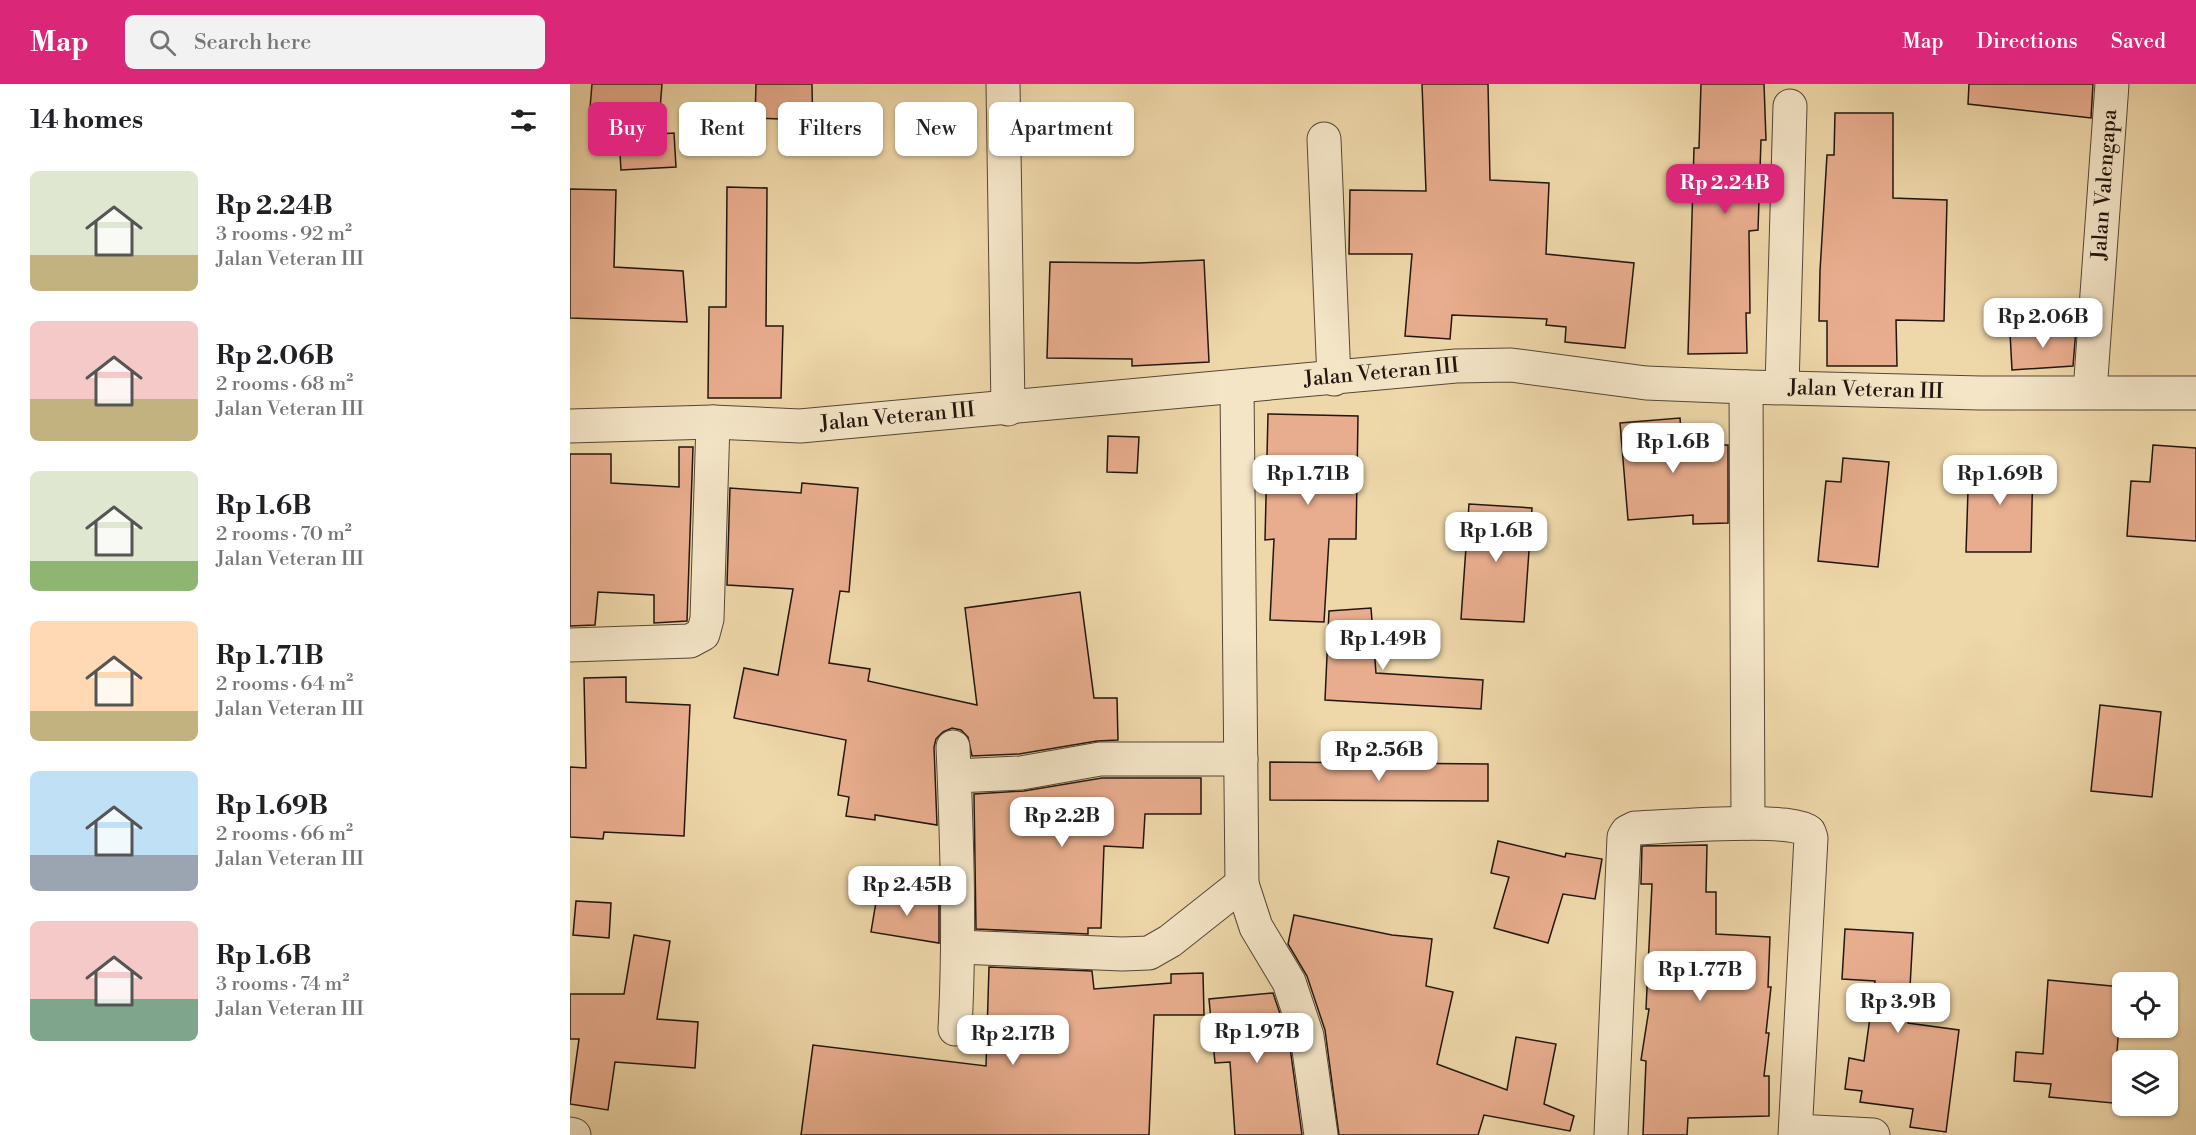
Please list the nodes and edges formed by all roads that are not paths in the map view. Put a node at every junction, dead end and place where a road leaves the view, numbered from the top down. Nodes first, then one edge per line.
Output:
1 (1003, 84) edge
2 (2112, 84) edge
3 (1790, 106) dead end
4 (1324, 139) dead end
5 (1334, 379) junction
6 (1746, 387) junction
7 (1782, 387) junction
8 (1237, 388) junction
9 (2090, 392) junction
10 (2196, 393) edge
11 (1008, 409) junction
12 (714, 422) junction
13 (570, 426) edge
14 (570, 645) edge
15 (1241, 759) junction
16 (1749, 824) junction
17 (1242, 884) junction
18 (959, 946) junction
19 (955, 1029) dead end
20 (1795, 1133) edge
21 (1321, 1135) edge
22 (1611, 1135) edge
23 (1874, 1135) edge

1 - 11 street
2 - 9 street, Jalan Valengapa
3 - 7 street
4 - 5 street
5 - 6 street, Jalan Veteran III
5 - 8 street, Jalan Veteran III
6 - 7 street, Jalan Veteran III
6 - 16 street
7 - 9 street, Jalan Veteran III
8 - 11 street, Jalan Veteran III
8 - 15 street
9 - 10 street, Jalan Veteran III
11 - 12 street, Jalan Veteran III
12 - 13 street, Jalan Veteran III
12 - 14 street
15 - 17 street
15 - 18 street
16 - 20 street
16 - 22 street
17 - 18 street
17 - 21 street
18 - 19 street
20 - 23 street

